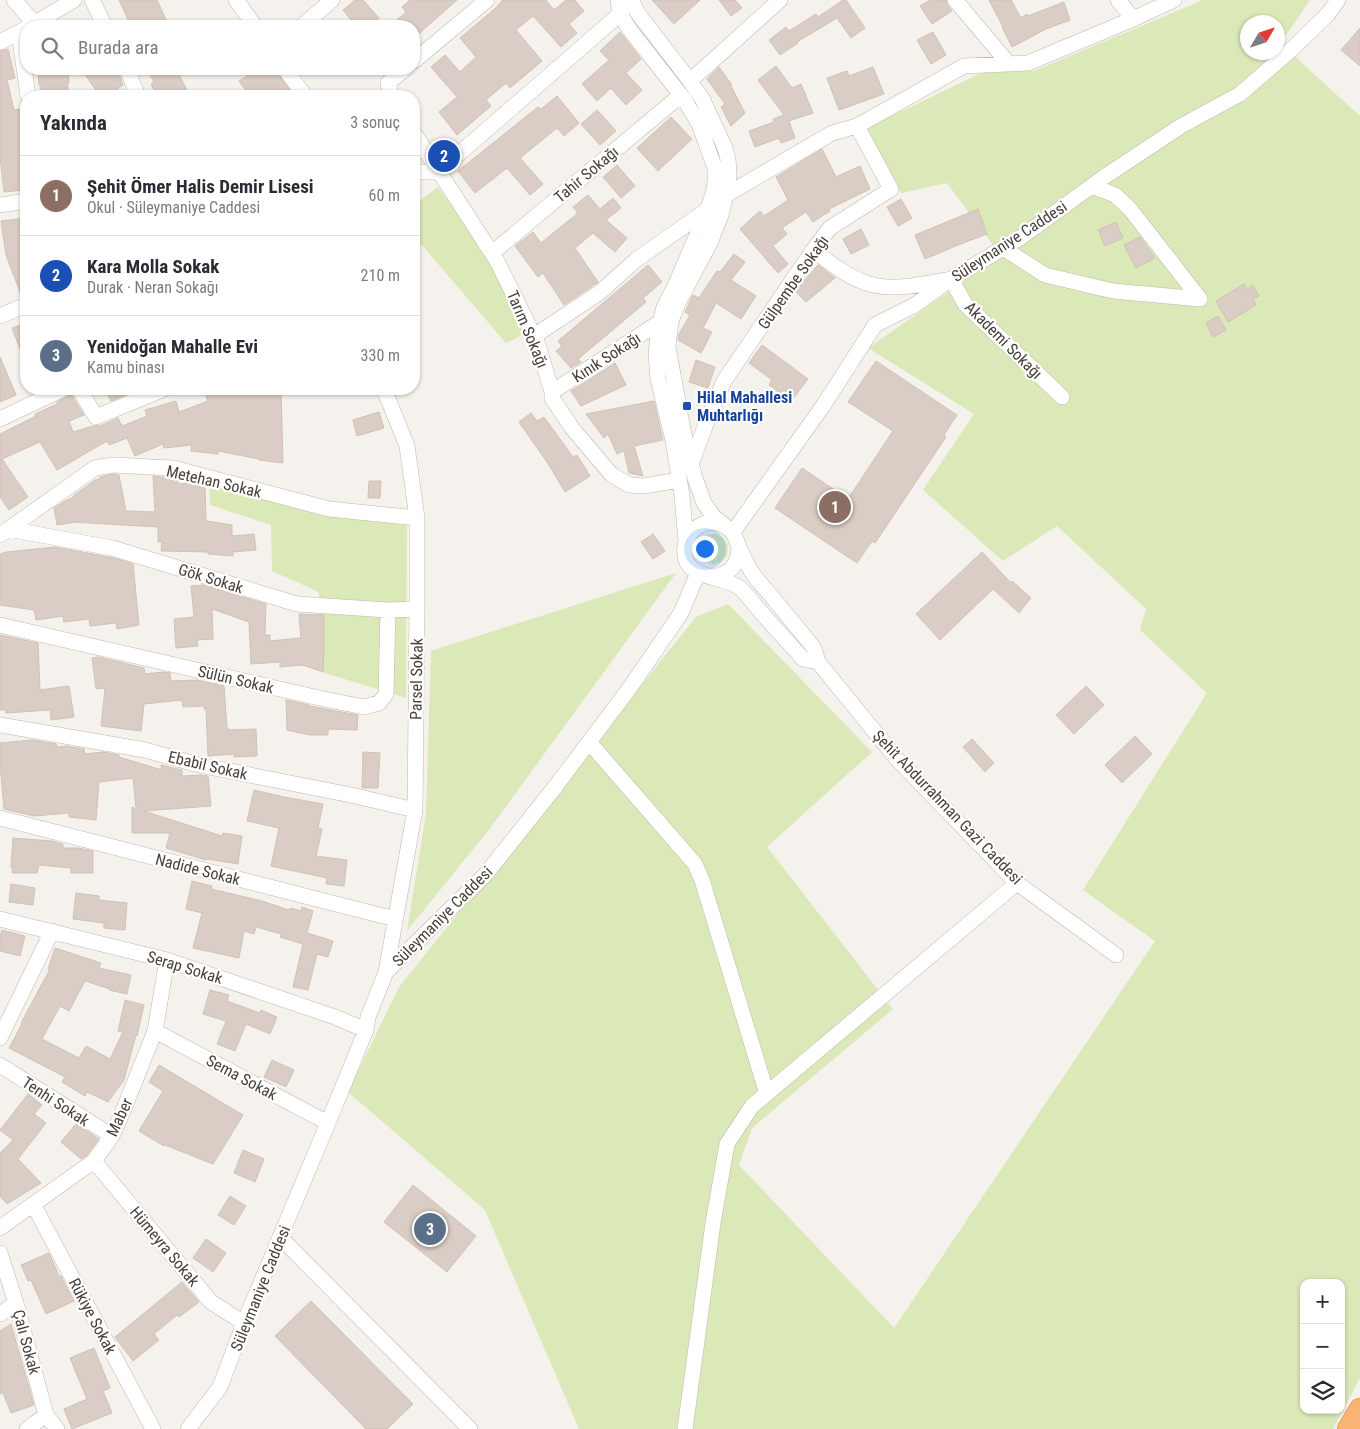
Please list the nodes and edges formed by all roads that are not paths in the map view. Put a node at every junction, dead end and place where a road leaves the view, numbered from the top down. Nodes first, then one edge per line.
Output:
1 (14, 0) edge
2 (74, 0) edge
3 (92, 0) edge
4 (236, 0) edge
5 (332, 0) edge
6 (488, 0) edge
7 (630, 0) edge
8 (780, 0) edge
9 (955, 0) edge
10 (1118, 0) edge
11 (1174, 0) edge
12 (1323, 0) edge
13 (1338, 0) edge
14 (619, 7) edge
15 (24, 20) edge
16 (41, 20) edge
17 (102, 20) edge
18 (251, 20) edge
19 (309, 20) edge
20 (1133, 20) junction
21 (1320, 22) junction
22 (20, 32) edge
23 (0, 42) edge
24 (420, 56) edge
25 (1008, 64) junction
26 (28, 75) edge
27 (129, 75) edge
28 (289, 75) edge
29 (398, 75) edge
30 (690, 81) junction
31 (28, 90) edge
32 (136, 90) edge
33 (301, 90) edge
34 (390, 90) edge
35 (681, 95) junction
36 (857, 126) junction
37 (420, 143) edge
38 (420, 172) edge
39 (438, 172) junction
40 (1092, 186) junction
41 (726, 195) junction
42 (20, 202) edge
43 (0, 205) edge
44 (707, 210) junction
45 (1004, 248) junction
46 (813, 250) junction
47 (492, 253) junction
48 (951, 279) junction
49 (20, 308) edge
50 (0, 316) edge
51 (660, 322) junction
52 (534, 336) junction
53 (552, 392) junction
54 (50, 395) edge
55 (83, 395) edge
56 (149, 395) edge
57 (386, 395) edge
58 (1062, 397) dead end
59 (0, 419) edge
60 (691, 464) junction
61 (679, 480) junction
62 (417, 518) junction
63 (729, 529) junction
64 (4, 532) edge
65 (686, 541) junction
66 (739, 548) junction
67 (698, 573) junction
68 (714, 577) junction
69 (417, 609) junction
70 (388, 610) junction
71 (0, 626) edge
72 (818, 662) junction
73 (0, 725) edge
74 (589, 742) junction
75 (415, 810) junction
76 (0, 818) edge
77 (1017, 883) junction
78 (0, 919) edge
79 (395, 919) junction
80 (52, 931) junction
81 (1116, 955) dead end
82 (167, 960) junction
83 (386, 972) junction
84 (366, 1030) junction
85 (155, 1031) junction
86 (0, 1038) edge
87 (0, 1065) edge
88 (767, 1094) junction
89 (328, 1123) junction
90 (112, 1136) junction
91 (94, 1161) junction
92 (33, 1204) junction
93 (0, 1228) edge
94 (280, 1237) junction
95 (0, 1253) edge
96 (16, 1303) junction
97 (0, 1314) edge
98 (244, 1323) junction
99 (1360, 1409) edge
100 (46, 1415) junction
101 (27, 1429) edge
102 (57, 1429) edge
103 (153, 1429) edge
104 (188, 1429) edge
105 (470, 1429) edge
106 (685, 1429) edge
107 (1348, 1429) edge

1 - 15 street
2 - 16 street
3 - 17 street
4 - 18 street
5 - 19 street
6 - 24 street
7 - 14 street
7 - 30 street
8 - 30 street
9 - 25 street
10 - 20 street
11 - 20 street
12 - 21 street
13 - 21 street, Süleymaniye Caddesi
14 - 35 street
14 - 39 street
20 - 25 street
21 - 40 street, Süleymaniye Caddesi
22 - 23 street
25 - 36 street
26 - 31 street
27 - 32 street
28 - 33 street
29 - 34 street
30 - 41 street
35 - 44 street
35 - 47 street, Tahir Sokağı
36 - 41 street
36 - 46 street, Gülpembe Sokağı
37 - 39 street, Tarım Sokağı
38 - 39 street
39 - 47 street, Tarım Sokağı
40 - 45 street, Süleymaniye Caddesi
40 - 45 street
41 - 44 street
41 - 60 street
42 - 43 street
44 - 51 street
44 - 52 street
45 - 48 street, Süleymaniye Caddesi
46 - 48 street
46 - 60 street, Gülpembe Sokağı
47 - 52 street, Tarım Sokağı
48 - 58 street, Akademi Sokağı
48 - 63 street, Süleymaniye Caddesi
49 - 50 street
51 - 53 street, Kınık Sokağı
51 - 61 street
52 - 53 street, Tarım Sokağı
53 - 61 street, Tarım Sokağı
54 - 59 street
55 - 56 street
57 - 62 street, Parsel Sokak
60 - 63 street
61 - 65 street
62 - 64 street, Metehan Sokak
62 - 69 street, Parsel Sokak
63 - 65 street
63 - 66 street
64 - 70 street, Gök Sokak
65 - 67 street
66 - 68 street
66 - 72 street
67 - 68 street
67 - 74 street, Süleymaniye Caddesi
68 - 72 street
69 - 70 street, Gök Sokak
69 - 75 street, Parsel Sokak
70 - 71 street, Sülün Sokak
72 - 77 street, Şehit Abdurrahman Gazi Caddesi
73 - 75 street, Ebabil Sokak
74 - 83 street, Süleymaniye Caddesi
74 - 88 street
75 - 79 street, Parsel Sokak
76 - 79 street, Nadide Sokak
77 - 81 street, Şehit Abdurrahman Gazi Caddesi
77 - 88 street
78 - 80 street, Serap Sokak
79 - 83 street, Parsel Sokak
80 - 82 street, Serap Sokak
80 - 86 street
82 - 84 street, Serap Sokak
82 - 85 street, Maber
83 - 84 street, Süleymaniye Caddesi
84 - 89 street, Süleymaniye Caddesi
85 - 89 street, Sema Sokak
85 - 90 street, Maber
87 - 90 street, Tenhi Sokak
88 - 106 street
89 - 94 street, Süleymaniye Caddesi
90 - 91 street, Maber
91 - 92 street, Maber
91 - 98 street, Hümeyra Sokak
92 - 93 street, Maber
92 - 103 street, Rükiye Sokak
94 - 98 street, Süleymaniye Caddesi
94 - 105 street
95 - 96 street, Çalı Sokak
96 - 97 street
96 - 100 street, Çalı Sokak
98 - 104 street, Süleymaniye Caddesi
99 - 107 highway
100 - 101 street
100 - 102 street, Çalı Sokak

